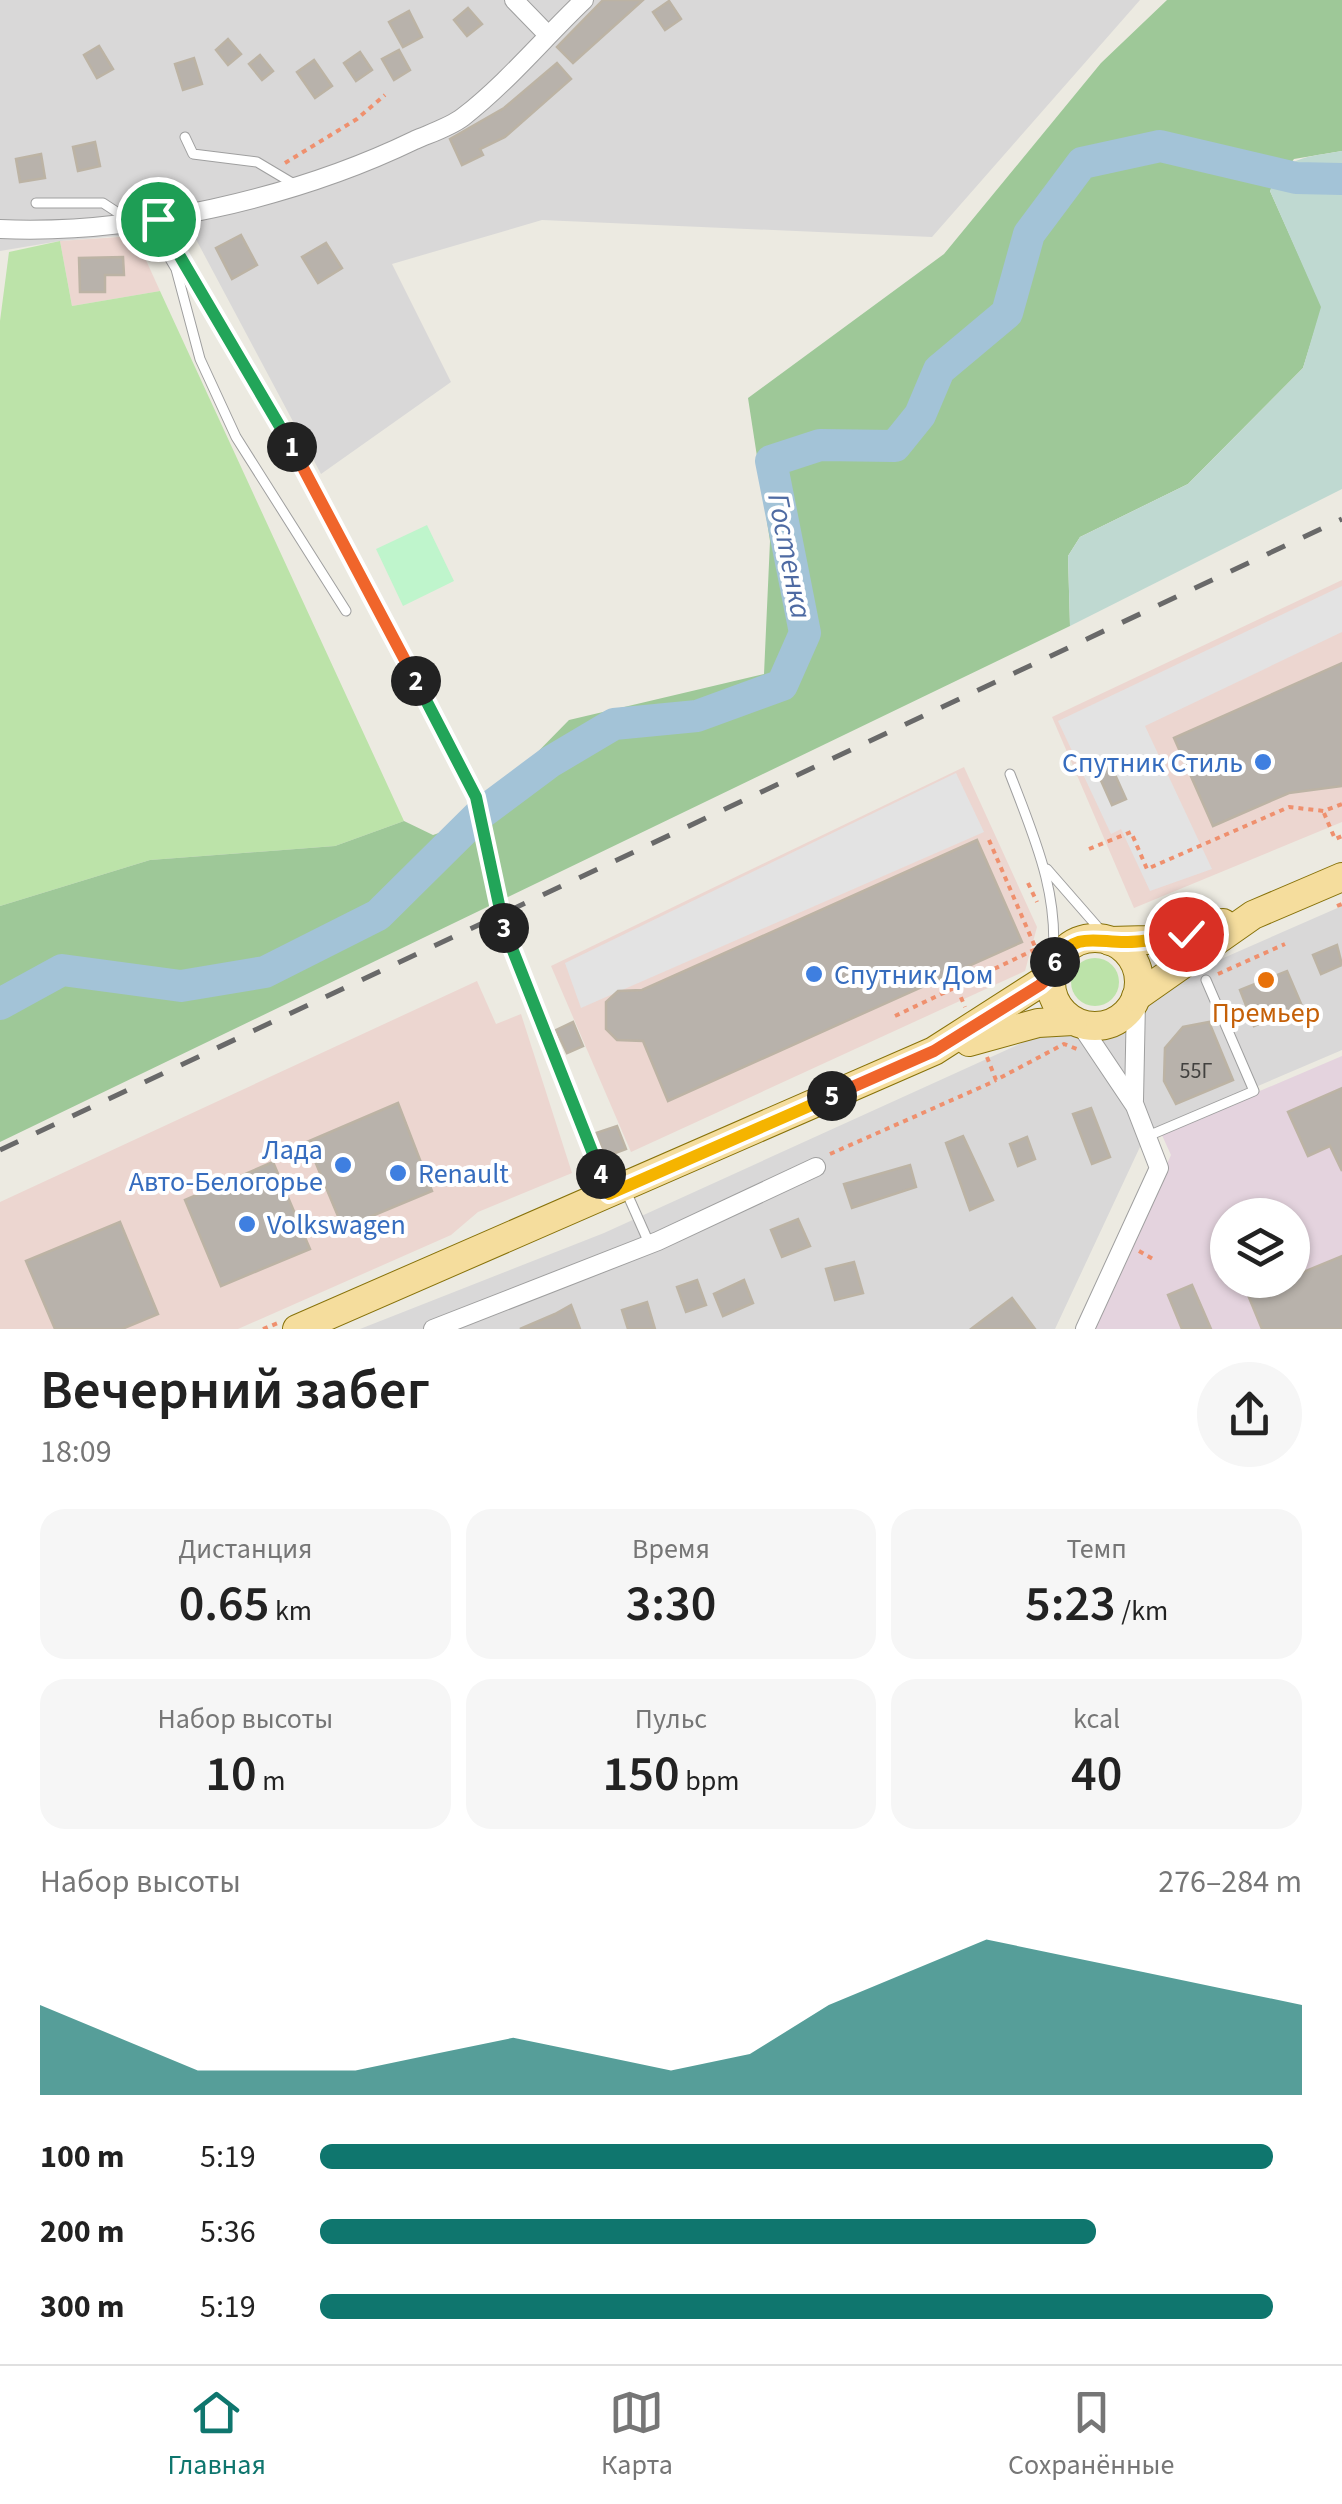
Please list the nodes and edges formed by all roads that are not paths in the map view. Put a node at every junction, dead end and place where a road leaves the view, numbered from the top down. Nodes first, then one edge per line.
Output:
1 (514, 0) edge
2 (584, 0) edge
3 (548, 35) junction
4 (185, 136) dead end
5 (296, 186) junction
6 (36, 204) dead end
7 (140, 221) junction
8 (0, 229) edge
9 (346, 611) dead end
10 (1010, 774) dead end
11 (1046, 867) junction
12 (1342, 876) edge
13 (1253, 915) junction
14 (1110, 941) junction
15 (1051, 972) junction
16 (1206, 980) road end
17 (528, 991) road end
18 (1136, 999) junction
19 (1077, 1022) junction
20 (976, 1033) junction
21 (1135, 1106) junction
22 (1148, 1136) junction
23 (816, 1168) road end
24 (616, 1190) junction
25 (650, 1244) junction
26 (297, 1329) edge
27 (433, 1329) edge
28 (1085, 1329) edge

1 - 3 street
2 - 3 street
3 - 5 street
4 - 5 lane
5 - 7 street
6 - 7 lane
7 - 8 street
7 - 9 lane
10 - 11 lane
11 - 14 lane
11 - 15 lane
12 - 13 main road
13 - 14 main road
13 - 18 main road
14 - 15 main road
14 - 18 main road
15 - 19 main road
15 - 20 main road
16 - 22 lane
17 - 24 lane
18 - 19 main road
18 - 21 street
19 - 20 main road
19 - 21 street
20 - 24 main road
21 - 22 street
22 - 28 street
23 - 25 street
24 - 25 lane
24 - 26 main road
25 - 27 street

